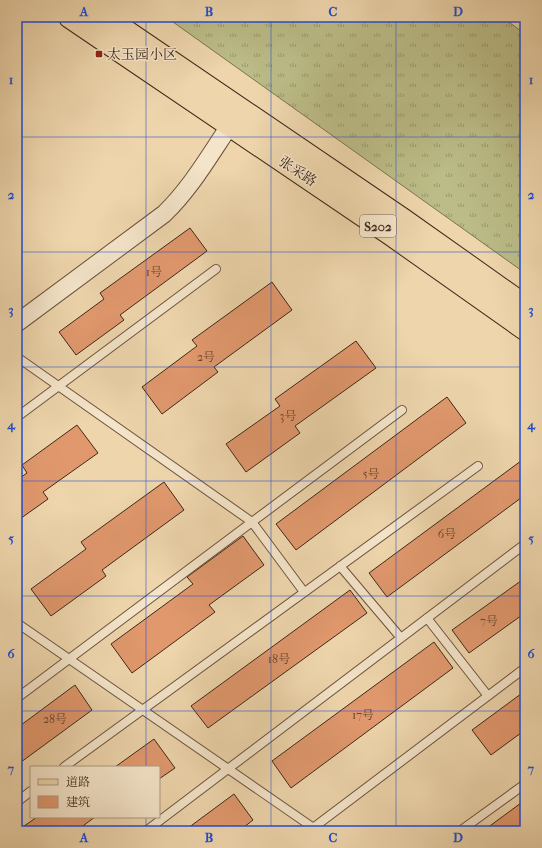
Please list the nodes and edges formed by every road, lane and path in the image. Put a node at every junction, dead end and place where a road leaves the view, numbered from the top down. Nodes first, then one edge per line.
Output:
1 (70, 17) edge
2 (105, 17) edge
3 (235, 118) junction
4 (216, 269) dead end
5 (525, 306) edge
6 (17, 323) edge
7 (525, 329) edge
8 (17, 357) edge
9 (58, 386) junction
10 (402, 410) dead end
11 (17, 417) edge
12 (478, 466) dead end
13 (252, 522) junction
14 (525, 544) edge
15 (340, 566) junction
16 (304, 592) junction
17 (427, 618) junction
18 (17, 623) edge
19 (401, 638) junction
20 (68, 659) junction
21 (525, 668) edge
22 (488, 696) junction
23 (17, 698) edge
24 (142, 709) junction
25 (65, 766) edge
26 (228, 769) junction
27 (525, 784) edge
28 (30, 793) edge
29 (17, 802) edge
30 (313, 830) edge
31 (146, 831) edge
32 (460, 831) edge

1 - 3 main road, 张采路 / S202
2 - 3 main road, 张采路 / S202
3 - 5 main road, 张采路 / S202
3 - 6 street
3 - 7 main road, 张采路 / S202
4 - 9 lane
8 - 9 lane
9 - 11 lane
9 - 13 lane
10 - 13 lane
12 - 15 lane
13 - 16 lane
13 - 20 lane
14 - 17 lane
15 - 16 lane
15 - 19 lane
16 - 24 lane
17 - 19 lane
17 - 22 lane
18 - 20 lane
19 - 26 lane
20 - 23 lane
20 - 24 lane
21 - 22 lane
22 - 30 lane
24 - 25 lane
24 - 26 lane
26 - 30 lane
26 - 31 lane
27 - 32 lane
28 - 29 lane

